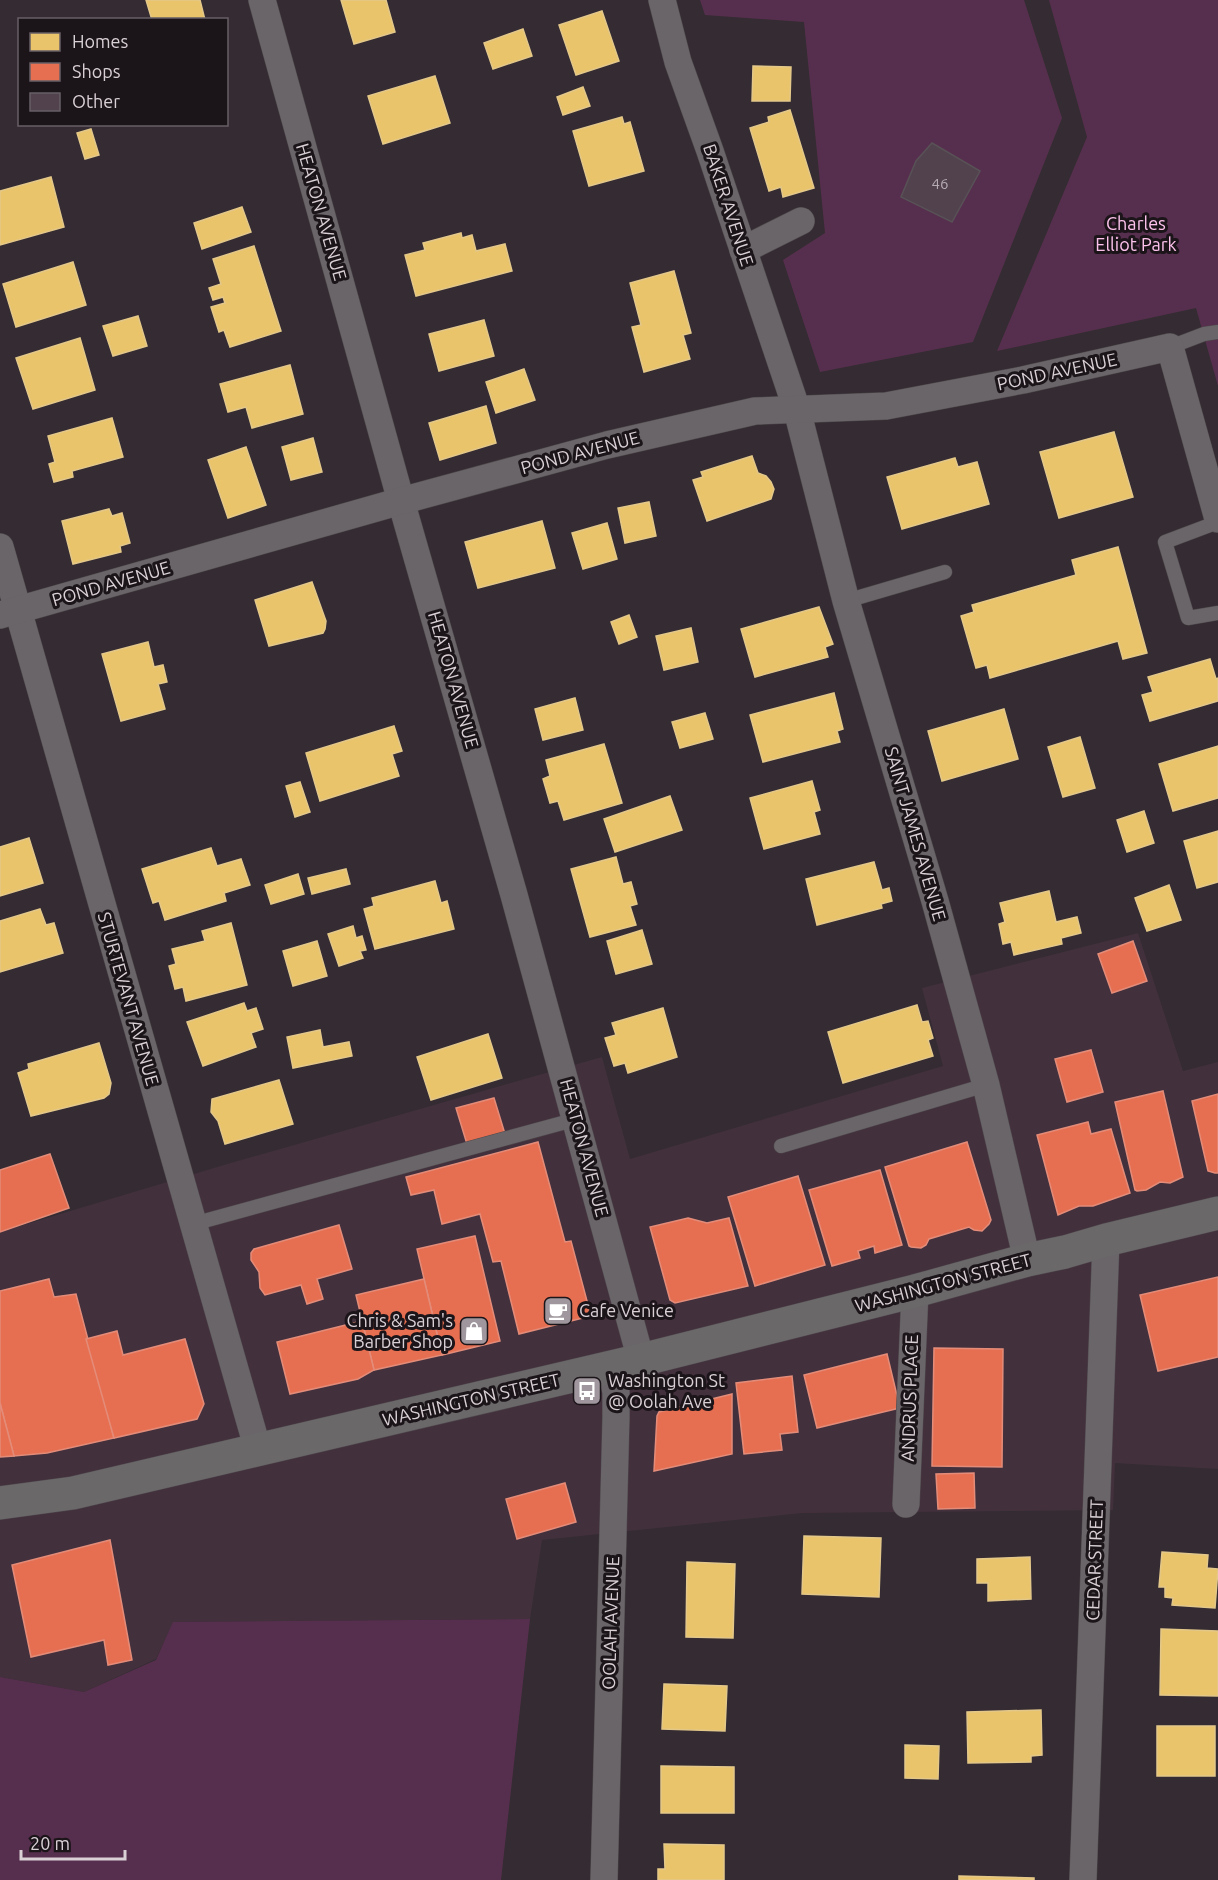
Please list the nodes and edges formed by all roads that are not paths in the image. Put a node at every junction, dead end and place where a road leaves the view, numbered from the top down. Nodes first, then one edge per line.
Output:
1 (262, 0) edge
2 (662, 0) edge
3 (801, 221) dead end
4 (743, 250) junction
5 (1218, 332) edge
6 (1170, 347) junction
7 (797, 410) junction
8 (402, 501) junction
9 (1218, 521) edge
10 (0, 547) edge
11 (945, 572) dead end
12 (846, 601) junction
13 (8, 613) edge
14 (1218, 613) edge
15 (986, 1085) junction
16 (577, 1119) junction
17 (781, 1146) dead end
18 (1218, 1213) edge
19 (193, 1224) junction
20 (1106, 1240) junction
21 (1027, 1260) junction
22 (915, 1291) junction
23 (641, 1360) junction
24 (610, 1367) junction
25 (258, 1450) junction
26 (0, 1503) edge
27 (906, 1504) dead end
28 (604, 1880) edge
29 (1083, 1880) edge

1 - 8 street, HEATON AVENUE
2 - 4 street, BAKER AVENUE
3 - 4 street
4 - 7 street, BAKER AVENUE
5 - 6 lane
6 - 7 street, POND AVENUE
6 - 9 street
7 - 8 street, POND AVENUE
7 - 12 street, SAINT JAMES AVENUE
8 - 13 street, POND AVENUE
8 - 16 street, HEATON AVENUE
9 - 14 lane
10 - 13 street, STURTEVANT AVENUE
11 - 12 lane
12 - 15 street, SAINT JAMES AVENUE
13 - 19 street, STURTEVANT AVENUE
15 - 17 lane
15 - 21 street, SAINT JAMES AVENUE
16 - 19 lane
16 - 23 street, HEATON AVENUE
18 - 20 main road, WASHINGTON STREET
19 - 25 street, STURTEVANT AVENUE
20 - 21 main road, WASHINGTON STREET
20 - 29 street, CEDAR STREET
21 - 22 main road, WASHINGTON STREET
22 - 23 main road, WASHINGTON STREET
22 - 27 street, ANDRUS PLACE
23 - 24 main road, WASHINGTON STREET
24 - 25 main road, WASHINGTON STREET
24 - 28 street, OOLAH AVENUE
25 - 26 main road, WASHINGTON STREET

